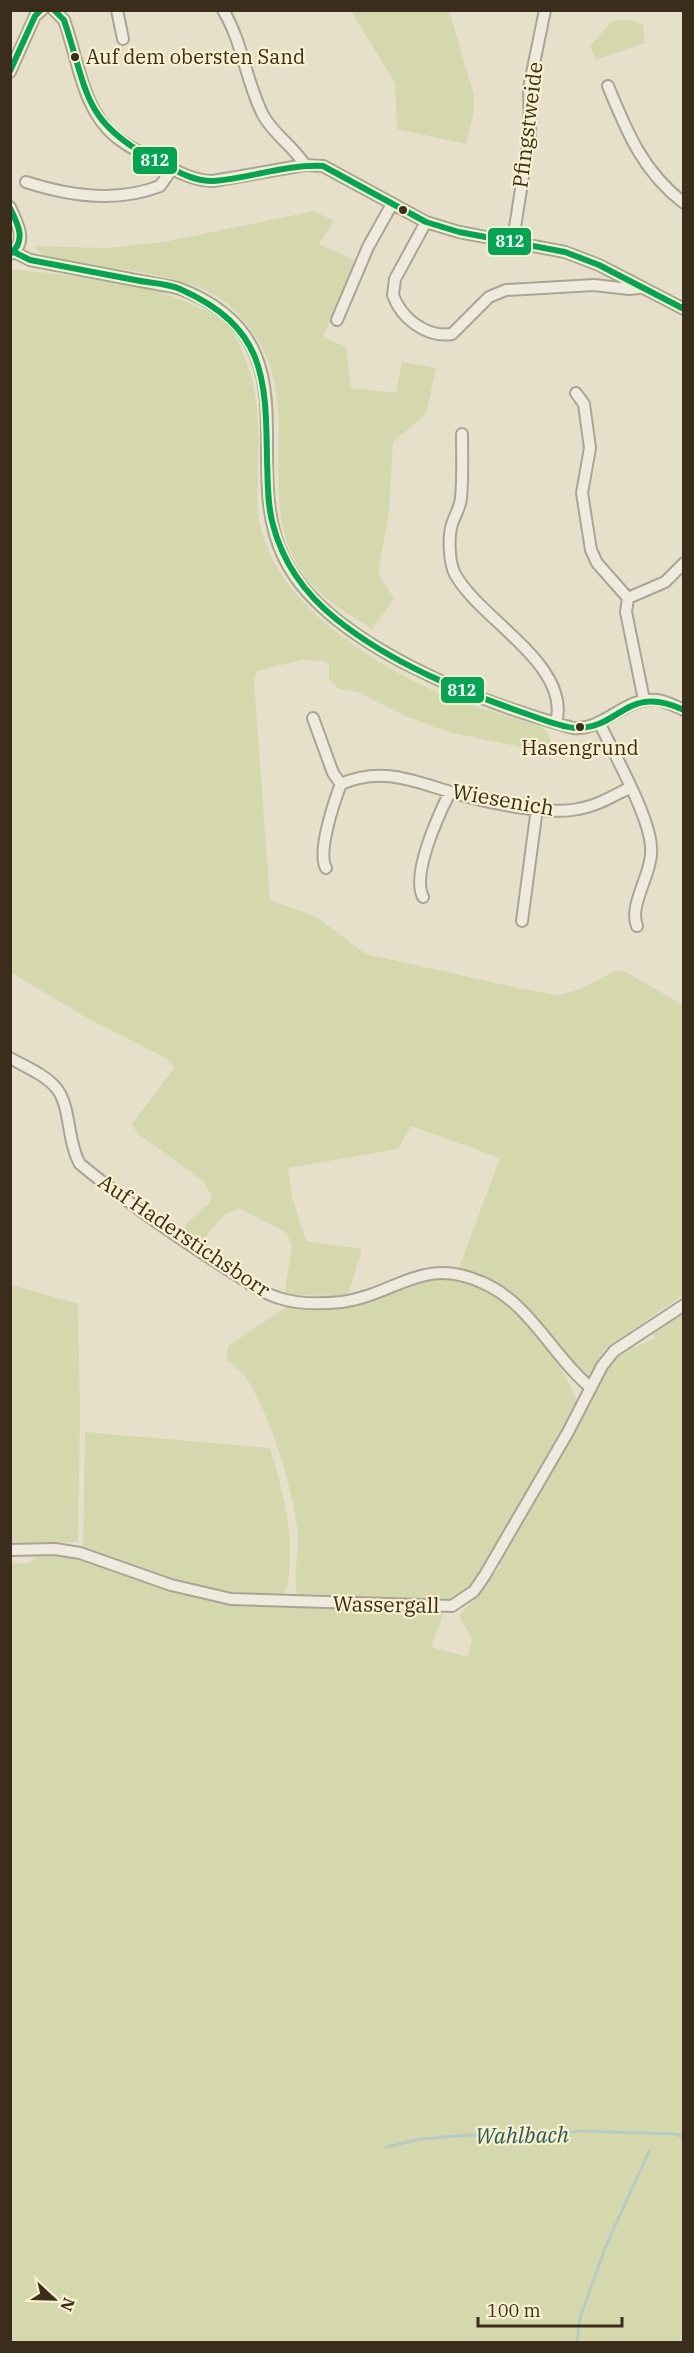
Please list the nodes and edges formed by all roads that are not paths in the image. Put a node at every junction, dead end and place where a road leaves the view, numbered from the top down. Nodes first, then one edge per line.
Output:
1 (42, 10) edge
2 (54, 10) edge
3 (117, 10) edge
4 (223, 10) edge
5 (545, 10) edge
6 (123, 39) dead end
7 (10, 72) edge
8 (608, 86) dead end
9 (305, 165) junction
10 (172, 169) junction
11 (26, 182) dead end
12 (684, 202) edge
13 (392, 204) junction
14 (10, 207) edge
15 (426, 222) junction
16 (513, 240) junction
17 (12, 253) edge
18 (640, 287) junction
19 (684, 309) edge
20 (337, 321) dead end
21 (576, 393) dead end
22 (462, 434) dead end
23 (684, 563) edge
24 (628, 598) junction
25 (644, 700) junction
26 (684, 710) edge
27 (313, 718) dead end
28 (599, 722) junction
29 (556, 723) junction
30 (340, 784) junction
31 (629, 788) junction
32 (450, 792) junction
33 (537, 808) junction
34 (326, 868) dead end
35 (423, 897) dead end
36 (522, 921) dead end
37 (638, 926) dead end
38 (10, 1059) edge
39 (684, 1305) edge
40 (591, 1388) junction
41 (10, 1550) edge

1 - 7 street
2 - 10 street
3 - 6 street
4 - 9 street
5 - 16 street, Pfingstweide
8 - 12 street
9 - 10 street
9 - 13 street
10 - 11 street
13 - 15 street
13 - 20 street
14 - 17 street
15 - 16 street
15 - 18 street
16 - 18 street
17 - 29 street
18 - 19 street
21 - 24 street
22 - 29 street
23 - 24 street
24 - 25 street
25 - 26 street
25 - 28 street
27 - 30 street
28 - 29 street
28 - 31 street
30 - 32 street, Wiesenich
30 - 34 street
31 - 33 street, Wiesenich
31 - 37 street
32 - 33 street, Wiesenich
32 - 35 street
33 - 36 street
38 - 40 street, Auf Haderstichsborr
39 - 40 street, Wassergall
40 - 41 street, Wassergall

